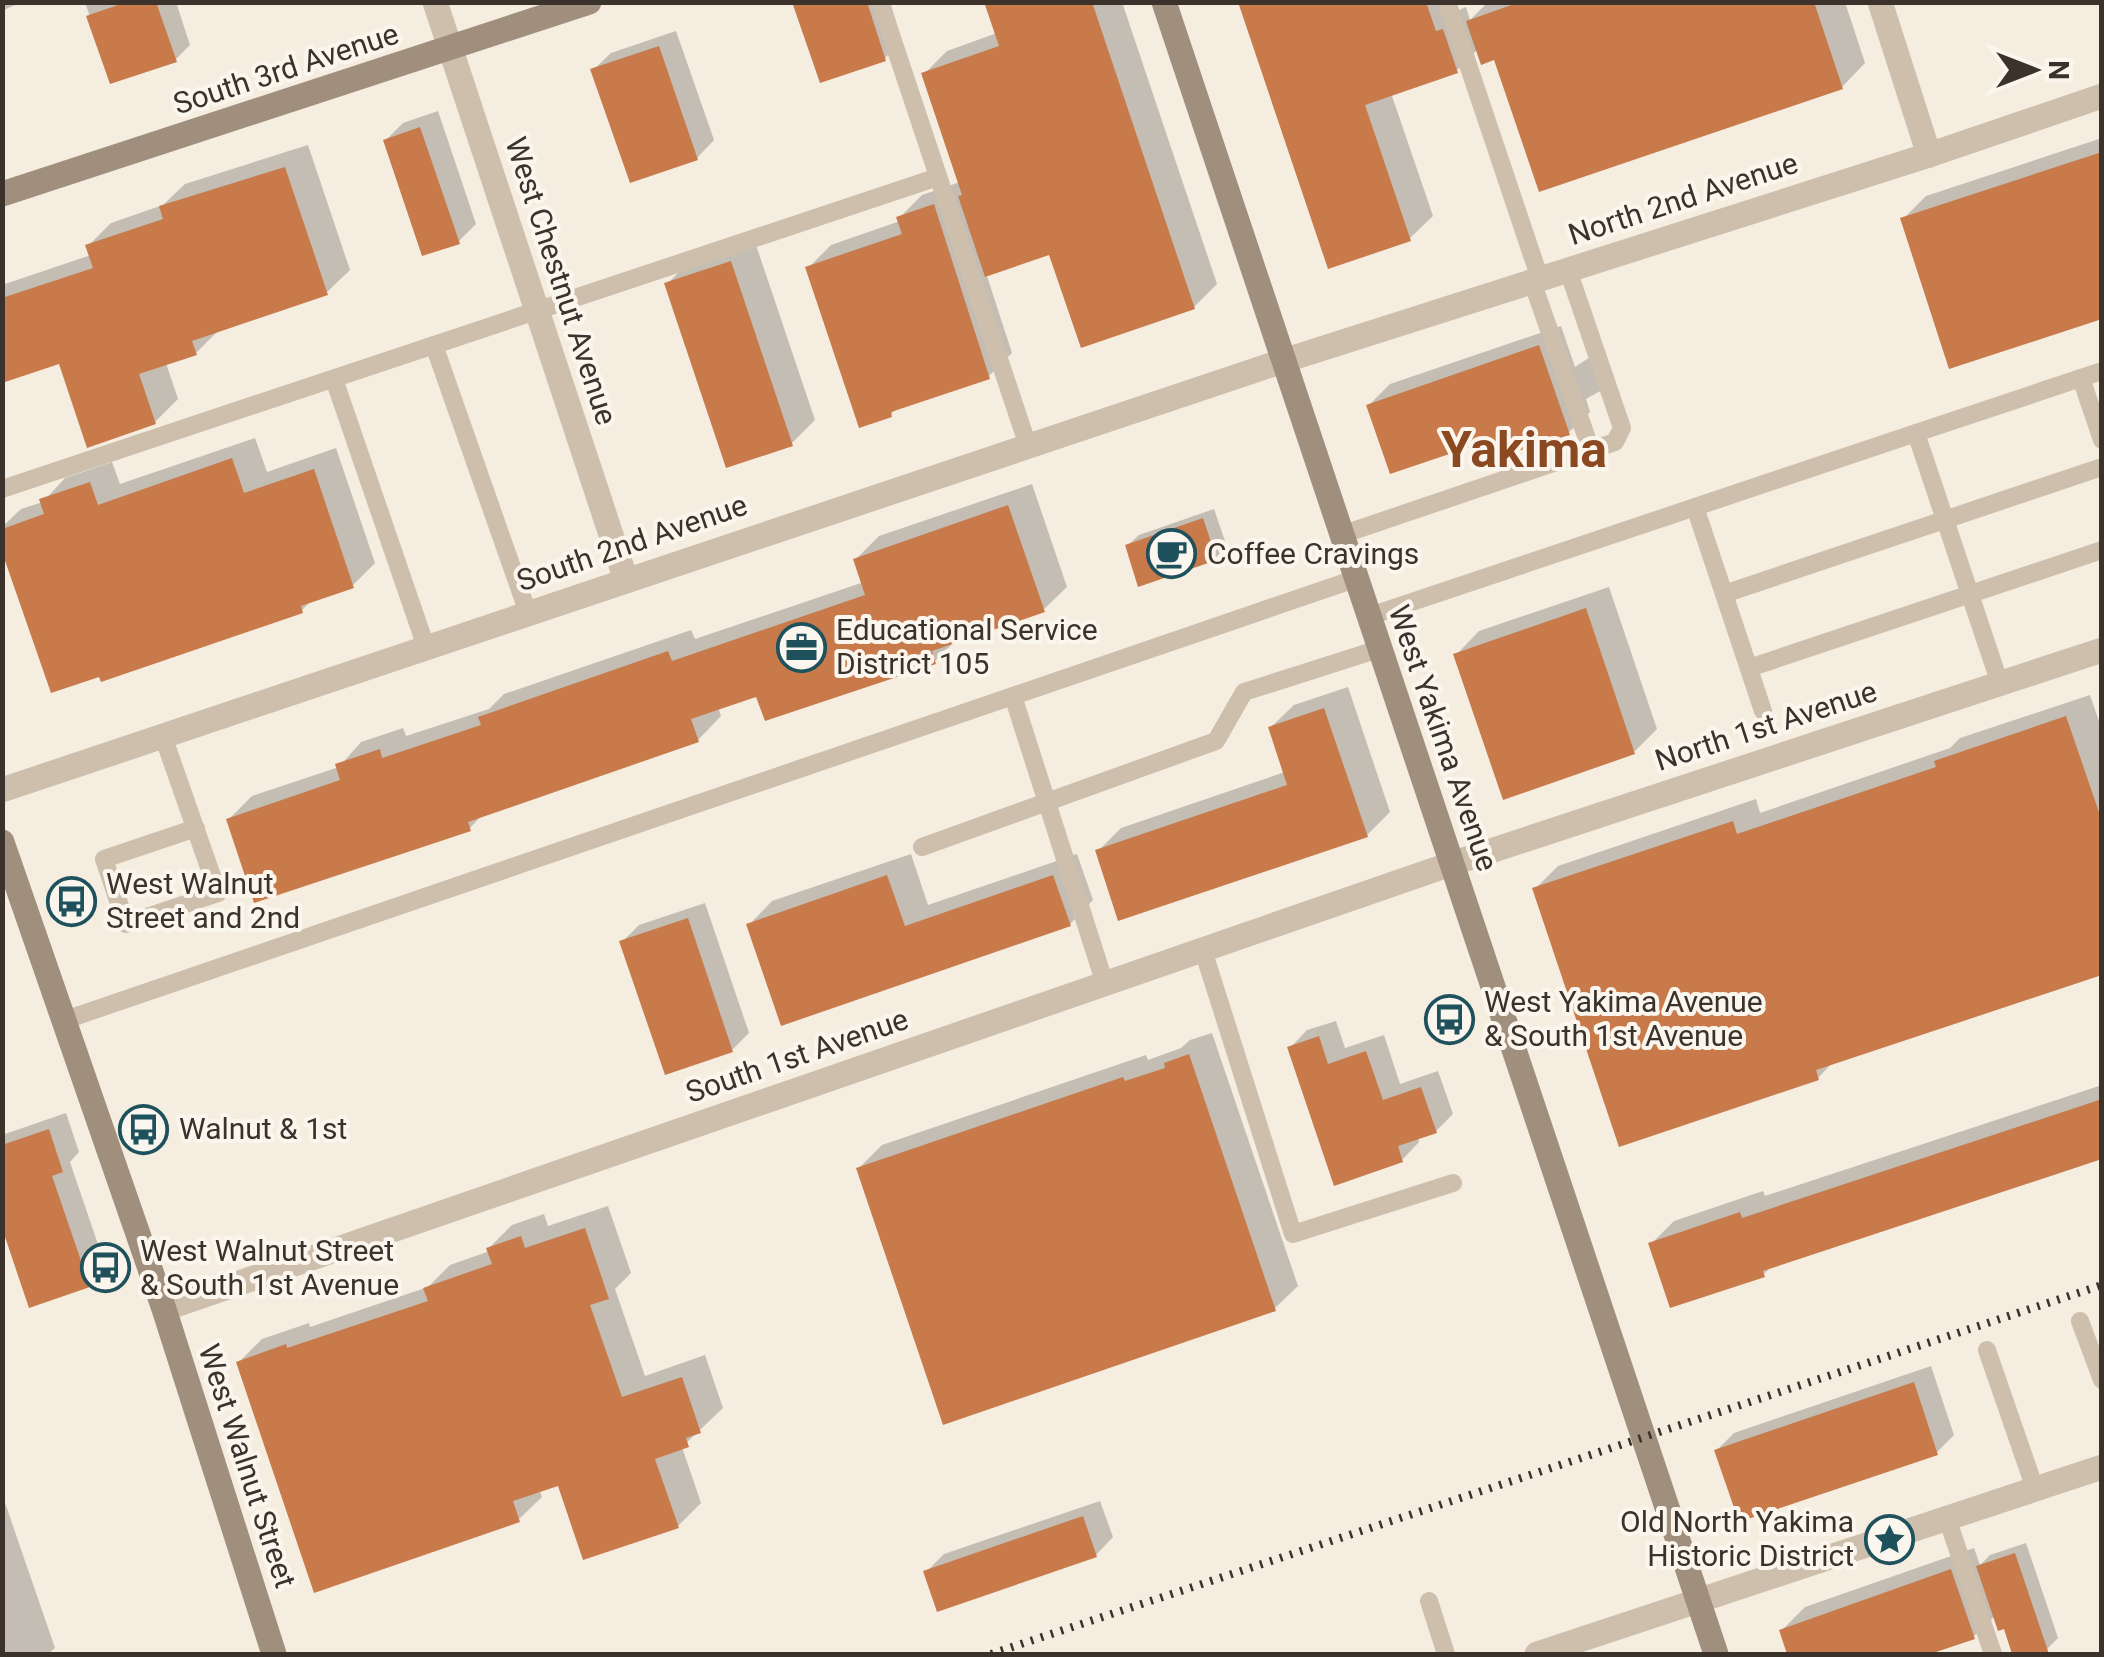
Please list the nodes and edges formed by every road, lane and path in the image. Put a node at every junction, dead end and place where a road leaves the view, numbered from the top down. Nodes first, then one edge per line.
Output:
1 (435, 2) edge
2 (589, 2) edge
3 (880, 2) edge
4 (1164, 2) edge
5 (1447, 2) edge
6 (1880, 2) edge
7 (450, 50) junction
8 (2102, 96) edge
9 (1929, 155) junction
10 (938, 176) junction
11 (2, 194) edge
12 (1568, 270) junction
13 (1536, 280) junction
14 (537, 311) junction
15 (434, 345) junction
16 (1284, 360) junction
17 (2102, 371) edge
18 (334, 378) junction
19 (2081, 378) junction
20 (1916, 433) junction
21 (2102, 440) edge
22 (1028, 446) junction
23 (1591, 450) junction
24 (2102, 467) edge
25 (2, 489) edge
26 (1695, 507) junction
27 (1945, 520) junction
28 (1341, 535) junction
29 (2102, 550) edge
30 (626, 580) junction
31 (1355, 580) junction
32 (1724, 594) junction
33 (1970, 594) junction
34 (528, 612) junction
35 (1368, 617) junction
36 (426, 647) junction
37 (1379, 649) junction
38 (2102, 650) edge
39 (1749, 668) junction
40 (2000, 684) junction
41 (1014, 696) junction
42 (1763, 711) dead end
43 (163, 736) junction
44 (2, 790) edge
45 (1047, 802) junction
46 (196, 828) junction
47 (2, 842) edge
48 (922, 847) dead end
49 (1451, 864) junction
50 (1204, 950) junction
51 (1105, 984) junction
52 (66, 1020) junction
53 (1453, 1184) dead end
54 (164, 1309) junction
55 (2080, 1321) dead end
56 (1986, 1350) dead end
57 (2102, 1380) edge
58 (2102, 1467) edge
59 (2035, 1489) junction
60 (1947, 1518) junction
61 (1696, 1600) junction
62 (1429, 1601) dead end
63 (274, 1654) edge
64 (1446, 1654) edge
65 (1537, 1654) edge
66 (1716, 1654) edge
67 (1993, 1654) edge

1 - 7 street, West Chestnut Avenue
2 - 7 main road, South 3rd Avenue
3 - 10 lane
4 - 16 main road, West Yakima Avenue
5 - 13 lane
6 - 9 street
7 - 11 main road, South 3rd Avenue
7 - 14 street, West Chestnut Avenue
8 - 9 street, North 2nd Avenue
9 - 12 street, North 2nd Avenue
10 - 14 lane
10 - 22 lane
12 - 13 street, North 2nd Avenue
12 - 23 lane
13 - 16 street, North 2nd Avenue
13 - 23 lane
14 - 15 lane
14 - 30 street, West Chestnut Avenue
15 - 18 lane
15 - 34 lane
16 - 22 street, South 2nd Avenue
16 - 28 main road, West Yakima Avenue
17 - 19 lane
18 - 25 lane
18 - 36 lane
19 - 20 lane
19 - 21 lane
20 - 26 lane
20 - 27 lane
22 - 30 street, South 2nd Avenue
23 - 28 lane
24 - 27 lane
26 - 32 lane
26 - 35 lane
27 - 32 lane
27 - 33 lane
28 - 31 main road, West Yakima Avenue
29 - 33 lane
30 - 34 street, South 2nd Avenue
31 - 35 main road, West Yakima Avenue
31 - 41 lane
32 - 39 lane
33 - 39 lane
33 - 40 lane
34 - 36 street, South 2nd Avenue
35 - 37 main road, West Yakima Avenue
36 - 43 street, South 2nd Avenue
37 - 45 lane
37 - 49 main road, West Yakima Avenue
38 - 40 street, North 1st Avenue
39 - 42 lane
40 - 49 street, North 1st Avenue
41 - 45 lane
41 - 52 lane
43 - 44 street, South 2nd Avenue
43 - 46 lane
45 - 48 lane
45 - 51 lane
46 - 46 lane
47 - 52 main road, West Walnut Street
49 - 50 street, South 1st Avenue
49 - 61 main road, West Yakima Avenue
50 - 51 street, South 1st Avenue
50 - 53 lane
51 - 54 street, South 1st Avenue
52 - 54 main road, West Walnut Street
54 - 63 main road, West Walnut Street
55 - 57 lane
56 - 59 lane
58 - 59 street
59 - 60 street
60 - 61 street
60 - 67 lane
61 - 65 street
61 - 66 main road, West Yakima Avenue
62 - 64 lane

